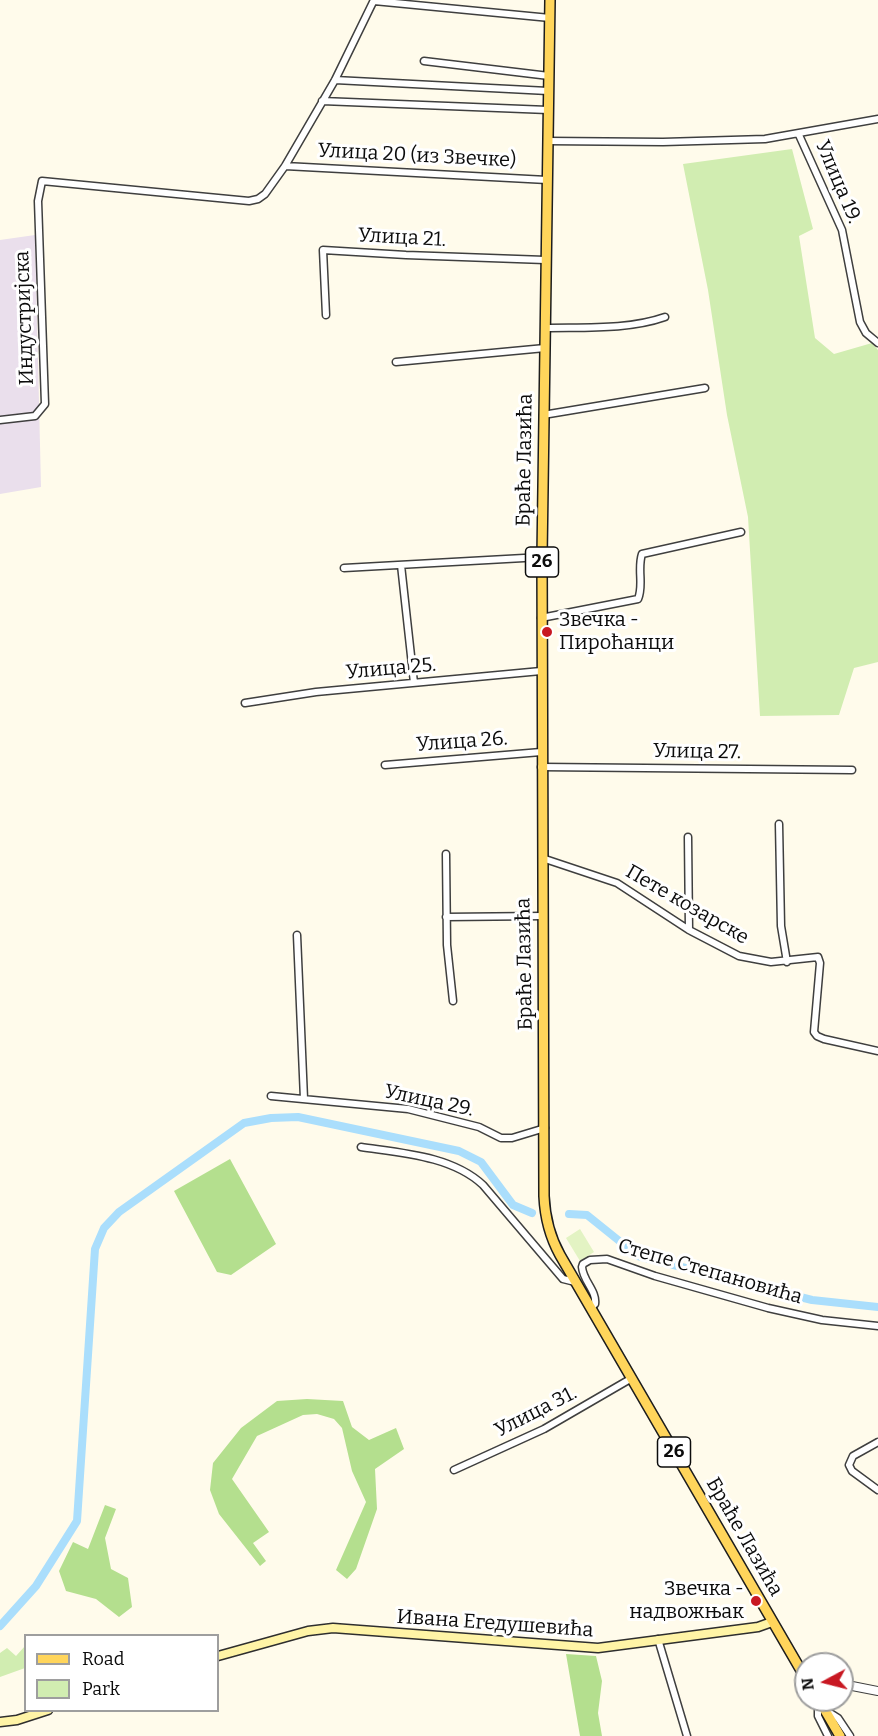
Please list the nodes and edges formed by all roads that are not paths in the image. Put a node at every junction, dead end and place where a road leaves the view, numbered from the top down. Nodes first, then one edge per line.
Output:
1 (374, 0) edge
2 (550, 0) edge
3 (550, 18) junction
4 (424, 61) dead end
5 (549, 76) junction
6 (335, 80) junction
7 (549, 91) junction
8 (322, 101) junction
9 (548, 110) junction
10 (878, 119) edge
11 (799, 135) junction
12 (547, 141) junction
13 (285, 166) junction
14 (547, 180) junction
15 (545, 260) junction
16 (326, 315) dead end
17 (665, 317) dead end
18 (545, 328) junction
19 (878, 343) edge
20 (545, 348) junction
21 (396, 362) dead end
22 (705, 388) dead end
23 (543, 415) junction
24 (0, 420) edge
25 (741, 532) dead end
26 (542, 557) junction
27 (401, 565) junction
28 (344, 568) dead end
29 (541, 618) junction
30 (542, 671) junction
31 (414, 683) junction
32 (245, 703) dead end
33 (541, 753) junction
34 (385, 765) dead end
35 (541, 767) junction
36 (852, 770) dead end
37 (779, 825) dead end
38 (688, 837) dead end
39 (446, 854) dead end
40 (541, 858) junction
41 (543, 916) junction
42 (446, 917) junction
43 (689, 930) junction
44 (297, 935) dead end
45 (787, 962) junction
46 (453, 1001) dead end
47 (878, 1051) edge
48 (271, 1096) dead end
49 (304, 1099) junction
50 (544, 1128) junction
51 (362, 1147) dead end
52 (575, 1282) junction
53 (591, 1308) junction
54 (878, 1326) edge
55 (632, 1378) junction
56 (878, 1442) edge
57 (454, 1470) dead end
58 (878, 1490) edge
59 (772, 1622) junction
60 (658, 1639) junction
61 (219, 1656) edge
62 (794, 1659) edge
63 (854, 1686) edge
64 (878, 1691) edge
65 (42, 1712) edge
66 (818, 1712) edge
67 (826, 1712) edge
68 (829, 1712) edge
69 (0, 1722) edge
70 (687, 1736) edge
71 (828, 1736) edge
72 (840, 1736) edge
73 (850, 1736) edge

1 - 3 street
1 - 6 street
2 - 3 main road, 26
3 - 5 main road, 26
4 - 5 street
5 - 7 main road, 26
6 - 7 street
6 - 8 street
7 - 9 main road, 26
8 - 9 street
8 - 13 street
9 - 12 main road, 26
10 - 11 street
11 - 12 street
11 - 19 street, Улица 19.
12 - 14 main road, 26
13 - 14 street, Улица 20 (из Звечке)
13 - 24 street, Индустријска
14 - 15 main road, Браће Лазића / 26
15 - 16 street, Улица 21.
15 - 18 main road, Браће Лазића / 26
17 - 18 street
18 - 20 main road, Браће Лазића / 26
20 - 21 street
20 - 23 main road, Браће Лазића / 26
22 - 23 street
23 - 26 main road, Браће Лазића / 26
25 - 29 street
26 - 27 street
26 - 29 main road, Браће Лазића / 26
27 - 28 street
27 - 31 street
29 - 30 main road, Браће Лазића / 26
30 - 31 street, Улица 25.
30 - 33 main road, Браће Лазића / 26
31 - 32 street, Улица 25.
33 - 34 street, Улица 26.
33 - 35 main road, Браће Лазића / 26
35 - 36 street, Улица 27.
35 - 40 main road, Браће Лазића / 26
37 - 45 street
38 - 43 street
39 - 42 street
40 - 41 main road, Браће Лазића / 26
40 - 43 street, Пете козарске
41 - 42 street
41 - 50 main road, Браће Лазића / 26
42 - 46 street
43 - 45 street, Пете козарске
44 - 49 street
45 - 47 street, Пете козарске
48 - 49 street, Улица 29.
49 - 50 street, Улица 29.
50 - 52 main road, Браће Лазића / 26
51 - 52 street
52 - 53 main road, Браће Лазића / 26
53 - 54 street, Степе Степановића
53 - 55 main road, Браће Лазића / 26
55 - 57 street, Улица 31.
55 - 59 main road, Браће Лазића / 26
56 - 58 street
59 - 60 main road, Ивана Егедушевића
59 - 62 main road, Браће Лазића / 26
60 - 61 main road, Ивана Егедушевића
60 - 70 street
63 - 64 street
65 - 69 main road
66 - 71 street
67 - 72 main road
68 - 73 street

